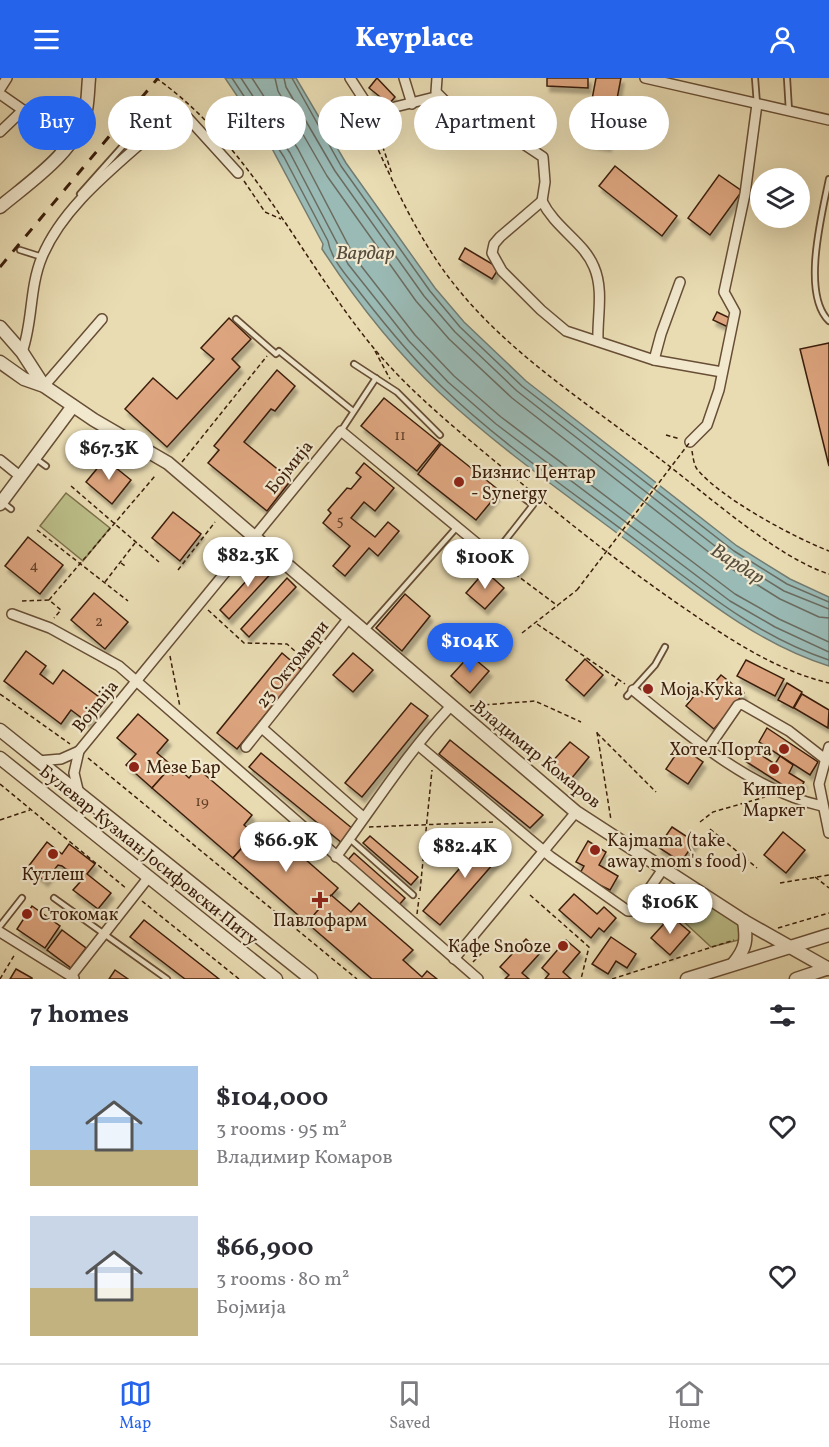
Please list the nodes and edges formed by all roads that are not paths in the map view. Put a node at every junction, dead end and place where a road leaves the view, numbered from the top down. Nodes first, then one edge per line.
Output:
1 (7, 78) edge
2 (89, 78) edge
3 (350, 78) edge
4 (404, 78) edge
5 (437, 78) edge
6 (645, 78) edge
7 (755, 78) edge
8 (787, 78) edge
9 (0, 89) edge
10 (0, 94) edge
11 (439, 96) edge
12 (412, 104) joint
13 (757, 104) junction
14 (18, 107) edge
15 (789, 111) junction
16 (18, 114) edge
17 (829, 120) edge
18 (0, 132) edge
19 (119, 150) edge
20 (531, 150) edge
21 (238, 173) road end
22 (829, 179) edge
23 (542, 201) junction
24 (80, 203) junction
25 (0, 207) edge
26 (20, 250) dead end
27 (42, 257) junction
28 (681, 282) dead end
29 (102, 319) dead end
30 (236, 319) dead end
31 (829, 321) edge
32 (0, 327) edge
33 (598, 341) junction
34 (22, 352) junction
35 (654, 360) junction
36 (0, 362) edge
37 (354, 364) dead end
38 (722, 372) junction
39 (376, 378) junction
40 (44, 386) junction
41 (73, 406) junction
42 (353, 411) junction
43 (341, 431) junction
44 (440, 435) dead end
45 (690, 442) road end
46 (35, 459) junction
47 (0, 460) edge
48 (46, 466) dead end
49 (21, 477) junction
50 (517, 493) dead end
51 (4, 505) edge
52 (457, 527) junction
53 (255, 537) junction
54 (495, 558) joint
55 (12, 614) dead end
56 (348, 619) junction
57 (364, 632) junction
58 (665, 647) dead end
59 (135, 681) junction
60 (630, 693) joint
61 (450, 706) junction
62 (262, 728) junction
63 (0, 730) edge
64 (418, 745) junction
65 (246, 747) dead end
66 (709, 747) junction
67 (829, 747) edge
68 (80, 751) junction
69 (0, 758) edge
70 (825, 759) junction
71 (38, 761) junction
72 (79, 794) junction
73 (822, 806) junction
74 (576, 812) junction
75 (363, 817) junction
76 (829, 833) edge
77 (350, 839) junction
78 (545, 851) junction
79 (336, 857) junction
80 (663, 869) junction
81 (148, 878) junction
82 (413, 895) dead end
83 (22, 898) dead end
84 (54, 898) dead end
85 (744, 921) junction
86 (0, 926) edge
87 (0, 932) edge
88 (102, 934) junction
89 (829, 935) edge
90 (789, 947) junction
91 (454, 959) junction
92 (733, 964) junction
93 (829, 969) edge
94 (74, 977) edge
95 (167, 979) edge
96 (276, 979) edge
97 (311, 979) edge
98 (478, 979) edge
99 (687, 979) edge
100 (796, 979) edge

1 - 9 street
2 - 25 street
3 - 12 street
4 - 12 street
5 - 11 street
6 - 13 street
7 - 13 lane
8 - 15 lane
10 - 14 street
13 - 15 street
13 - 38 street
15 - 17 street
16 - 18 street
19 - 24 lane
20 - 23 street
21 - 24 street
22 - 31 lane
23 - 33 street
23 - 33 street
24 - 27 street
26 - 27 lane
27 - 34 street
28 - 35 street
29 - 40 street
30 - 42 lane
32 - 34 street, Владимир Комаров
33 - 35 street
34 - 40 street, Владимир Комаров
35 - 38 street
36 - 40 street, Владимир Комаров
37 - 39 lane
38 - 45 street
39 - 42 lane
39 - 44 lane
40 - 41 street, Владимир Комаров
41 - 46 street
41 - 53 street, Владимир Комаров
42 - 43 lane
43 - 52 street
43 - 53 street, Бојмија
46 - 48 lane
46 - 49 street
47 - 49 street
49 - 51 street
50 - 54 lane
52 - 54 street
52 - 57 lane
53 - 56 street, Владимир Комаров
53 - 59 street, Бојмија
55 - 59 street
56 - 57 street, Владимир Комаров
56 - 62 street, 23 Октомври
57 - 61 street, Владимир Комаров
58 - 60 lane
59 - 68 street, Bojmija
59 - 79 street
60 - 66 street
61 - 64 street
61 - 74 street, Владимир Комаров
62 - 65 street, 23 Октомври
62 - 75 street, 23 Октомври
63 - 71 street, Булевар Кузман Јосифовски Питу
64 - 75 street
64 - 78 street
66 - 70 street
66 - 73 street
67 - 70 street
68 - 71 street
68 - 72 street
69 - 81 street, Булевар Кузман Јосифовски Питу
70 - 73 street
71 - 72 street, Булевар Кузман Јосифовски Питу
72 - 97 street, Булевар Кузман Јосифовски Питу
73 - 76 street
74 - 78 street
74 - 80 street, Владимир Комаров
75 - 77 street
77 - 79 street
77 - 82 lane
78 - 80 street
78 - 91 street
79 - 91 street
80 - 85 street, Владимир Комаров
81 - 88 street
81 - 96 street, Булевар Кузман Јосифовски Питу
83 - 86 lane
84 - 88 lane
85 - 90 street, Владимир Комаров
85 - 92 street
87 - 94 street
88 - 94 street
88 - 95 lane
89 - 90 street
90 - 92 street
90 - 93 street, Владимир Комаров
91 - 98 street
92 - 99 street
93 - 100 street

